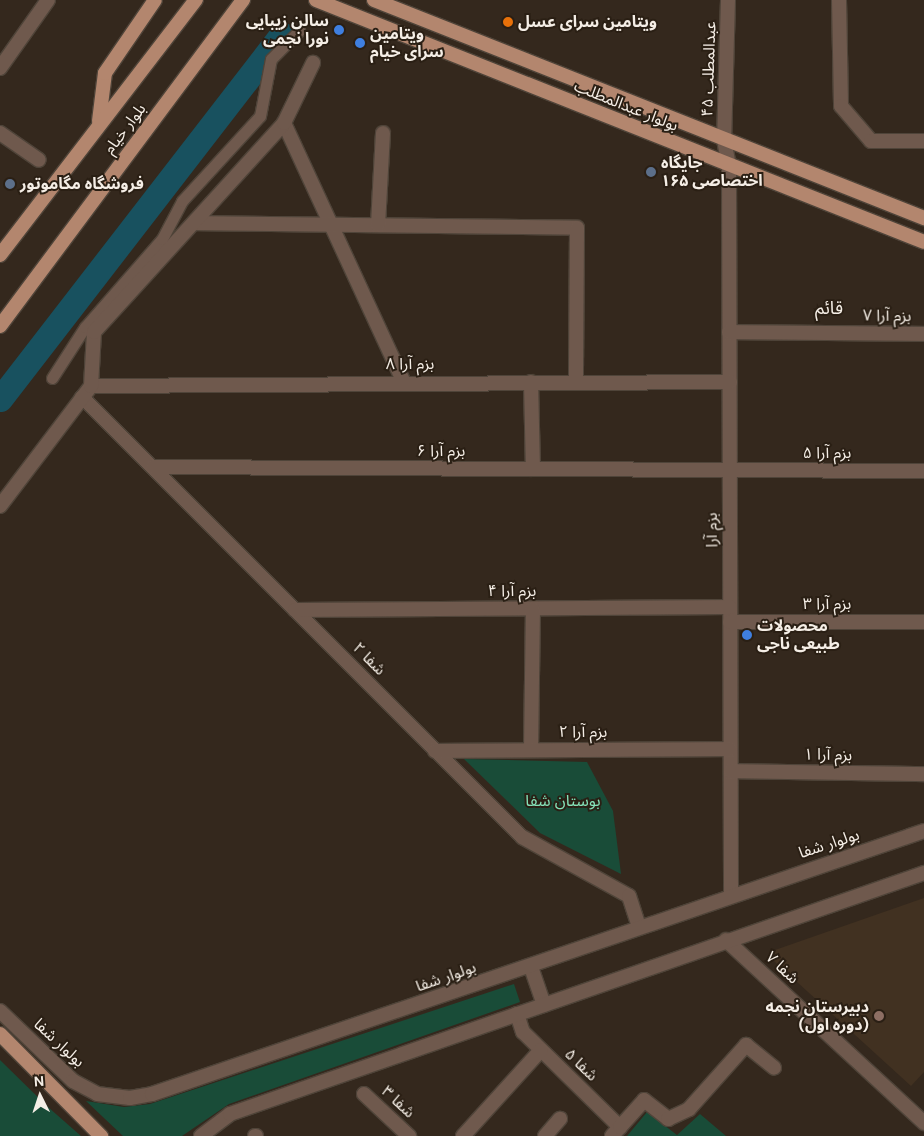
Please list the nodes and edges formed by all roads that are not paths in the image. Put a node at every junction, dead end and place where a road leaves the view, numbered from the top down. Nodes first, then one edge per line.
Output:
1 (48, 0) edge
2 (155, 0) edge
3 (196, 0) edge
4 (243, 0) edge
5 (316, 0) edge
6 (374, 0) edge
7 (728, 0) edge
8 (839, 0) edge
9 (394, 4) edge
10 (299, 31) dead end
11 (313, 62) dead end
12 (0, 68) edge
13 (99, 121) junction
14 (284, 123) junction
15 (0, 133) edge
16 (383, 133) dead end
17 (724, 140) junction
18 (924, 141) edge
19 (40, 160) dead end
20 (729, 165) junction
21 (924, 218) edge
22 (194, 223) junction
23 (331, 225) junction
24 (378, 225) junction
25 (924, 242) edge
26 (0, 255) edge
27 (0, 326) edge
28 (729, 332) junction
29 (924, 334) edge
30 (52, 378) dead end
31 (403, 382) junction
32 (531, 382) junction
33 (576, 382) junction
34 (730, 382) junction
35 (86, 391) junction
36 (153, 467) junction
37 (533, 469) junction
38 (730, 470) junction
39 (924, 471) edge
40 (0, 506) edge
41 (730, 607) junction
42 (533, 609) junction
43 (295, 610) junction
44 (730, 622) junction
45 (924, 622) edge
46 (730, 749) junction
47 (531, 750) junction
48 (435, 751) junction
49 (730, 771) junction
50 (924, 774) edge
51 (924, 831) edge
52 (924, 873) edge
53 (731, 895) junction
54 (639, 927) junction
55 (726, 940) junction
56 (531, 967) junction
57 (544, 1005) junction
58 (0, 1011) edge
59 (517, 1014) junction
60 (0, 1035) edge
61 (541, 1050) junction
62 (774, 1068) dead end
63 (364, 1094) dead end
64 (560, 1119) dead end
65 (924, 1123) edge
66 (616, 1131) edge
67 (101, 1136) edge
68 (201, 1136) edge
69 (409, 1136) edge
70 (464, 1136) edge
71 (545, 1136) edge

1 - 12 street
2 - 13 main road
3 - 13 main road, بلوار خیام
4 - 27 main road, بلوار خیام
5 - 20 main road, بولوار عبدالمطلب
6 - 9 main road, بولوار عبدالمطلب
7 - 17 street, عبدالمطلب ۴۵
8 - 18 street
9 - 17 main road, بولوار عبدالمطلب
10 - 30 street
11 - 14 street
13 - 26 main road, بلوار خیام
14 - 22 street
14 - 23 street
15 - 19 street
16 - 24 street
17 - 20 street, عبدالمطلب ۴۵
17 - 21 main road, بولوار عبدالمطلب
20 - 25 main road, بولوار عبدالمطلب
20 - 28 street, بزم آرا
22 - 23 street
22 - 35 street
23 - 24 street
23 - 31 street
24 - 33 street
28 - 29 street, بزم آرا ۷
28 - 34 street, بزم آرا
31 - 32 street, بزم آرا ۸
31 - 35 street, بزم آرا ۸
32 - 33 street, بزم آرا ۸
32 - 37 street
33 - 34 street, بزم آرا ۸
34 - 38 street, بزم آرا
35 - 36 street, شفا ۲
35 - 40 street
36 - 37 street, بزم آرا ۶
36 - 43 street, شفا ۲
37 - 38 street, بزم آرا ۶
38 - 39 street, بزم آرا ۵
38 - 41 street, بزم آرا
41 - 42 street, بزم آرا ۴
41 - 44 street, بزم آرا
42 - 43 street, بزم آرا ۴
42 - 47 street
43 - 48 street, شفا ۲
44 - 45 street, بزم آرا ۳
44 - 46 street, بزم آرا
46 - 47 street, بزم آرا ۲
46 - 49 street, بزم آرا
47 - 48 street, بزم آرا ۲
48 - 54 street, شفا ۲
49 - 50 street, بزم آرا ۱
49 - 53 street, بزم آرا
51 - 53 street, بولوار شفا
52 - 55 street
53 - 54 street, بولوار شفا
54 - 56 street, بولوار شفا
55 - 57 street
55 - 65 street, شفا ۷
56 - 57 street
56 - 58 street, بولوار شفا
57 - 59 street
59 - 61 street, شفا ۵
59 - 68 street
60 - 67 main road
61 - 66 street, شفا ۵
61 - 70 street
62 - 66 street
63 - 69 street, شفا ۳
64 - 71 street

